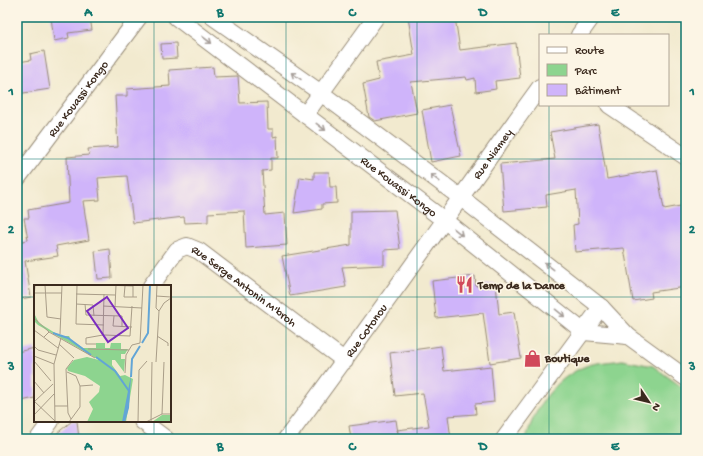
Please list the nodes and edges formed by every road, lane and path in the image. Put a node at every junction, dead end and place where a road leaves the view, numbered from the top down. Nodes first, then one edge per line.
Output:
1 (139, 17) edge
2 (176, 17) edge
3 (213, 17) edge
4 (376, 17) edge
5 (592, 17) edge
6 (580, 34) edge
7 (539, 88) edge
8 (321, 93) junction
9 (611, 106) edge
10 (306, 115) junction
11 (686, 156) edge
12 (17, 179) edge
13 (460, 197) junction
14 (444, 220) junction
15 (152, 285) edge
16 (602, 307) junction
17 (584, 332) junction
18 (628, 336) junction
19 (345, 361) junction
20 (686, 378) edge
21 (50, 422) edge
22 (143, 422) edge
23 (513, 432) edge
24 (38, 439) edge
25 (166, 439) edge
26 (286, 439) edge
27 (504, 439) edge

1 - 12 street, Rue Kouassi Kongo
2 -> 10 street, Rue Kouassi Kongo
8 -> 3 street
4 - 8 street
5 - 6 street
7 - 13 street, Rue Niamey
8 - 10 street
13 -> 8 street
9 - 11 street
10 -> 14 street, Rue Kouassi Kongo
13 - 14 street, Rue Niamey
16 -> 13 street
14 -> 17 street, Rue Kouassi Kongo
14 - 19 street, Rue Cotonou
15 - 19 street, Rue Serge Antonin M'broh
16 - 17 street
16 - 18 street
17 - 18 street
17 - 23 street
18 - 20 street
19 - 26 street, Rue Cotonou
21 - 24 street
22 - 25 street
23 - 27 street

